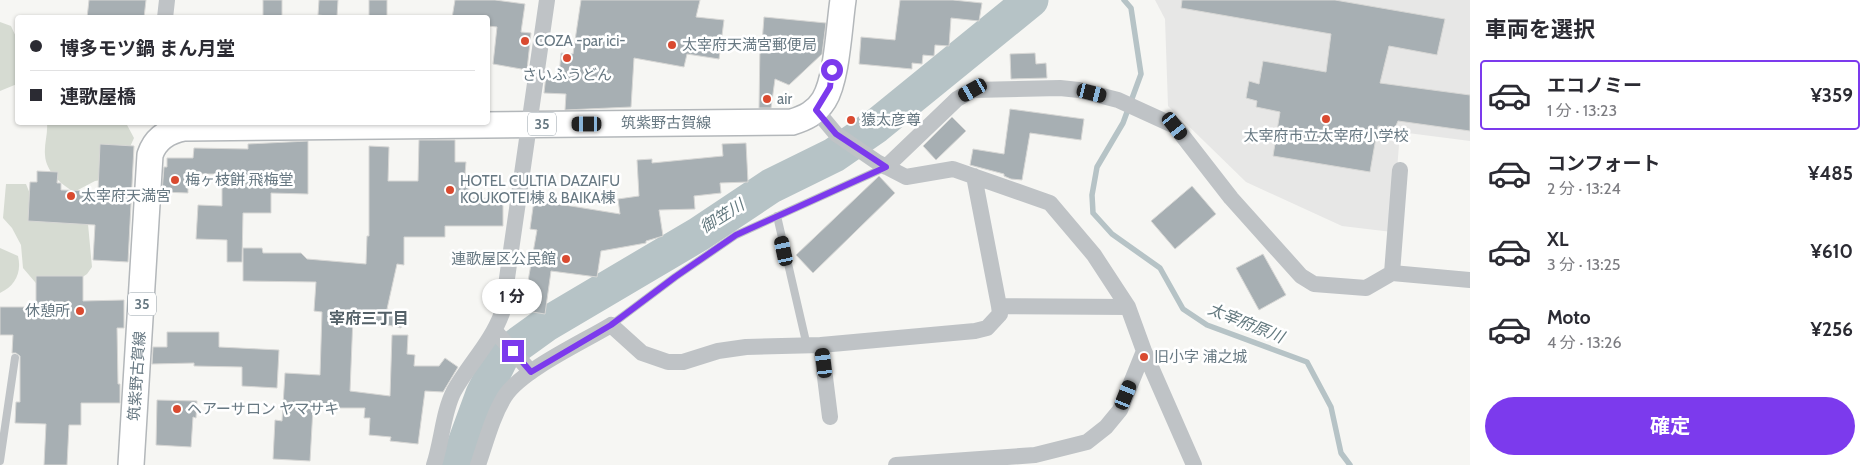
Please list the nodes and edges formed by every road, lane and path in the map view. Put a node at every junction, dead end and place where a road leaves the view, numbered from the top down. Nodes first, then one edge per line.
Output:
1 (167, 0) edge
2 (547, 0) edge
3 (843, 0) edge
4 (165, 15) edge
5 (816, 110) junction
6 (490, 124) edge
7 (531, 124) junction
8 (444, 125) edge
9 (155, 133) edge
10 (881, 165) junction
11 (1400, 170) dead end
12 (974, 176) junction
13 (777, 216) junction
14 (1392, 273) junction
15 (1470, 280) edge
16 (1000, 306) junction
17 (1128, 307) junction
18 (611, 325) junction
19 (498, 333) junction
20 (814, 345) junction
21 (1144, 351) junction
22 (15, 358) dead end
23 (528, 369) junction
24 (830, 417) dead end
25 (1037, 460) edge
26 (0, 461) edge
27 (131, 465) edge
28 (434, 465) edge
29 (478, 465) edge
30 (896, 465) edge
31 (1194, 465) edge

1 - 4 street
2 - 7 street
3 - 5 main road
5 - 7 main road, 筑紫野古賀線 / 35
5 - 10 street
6 - 7 main road, 筑紫野古賀線 / 35
7 - 19 street
8 - 9 main road, 筑紫野古賀線 / 35
9 - 27 main road, 筑紫野古賀線 / 35
10 - 12 street
10 - 13 lane
10 - 14 street
11 - 14 street
12 - 16 street
12 - 17 street
13 - 18 lane
13 - 20 lane
14 - 15 street
16 - 17 street
16 - 20 street
17 - 21 street
18 - 20 street
18 - 23 street
19 - 23 street
19 - 28 street
20 - 24 street
21 - 25 street
21 - 31 street
22 - 26 lane
23 - 29 street
25 - 30 street

